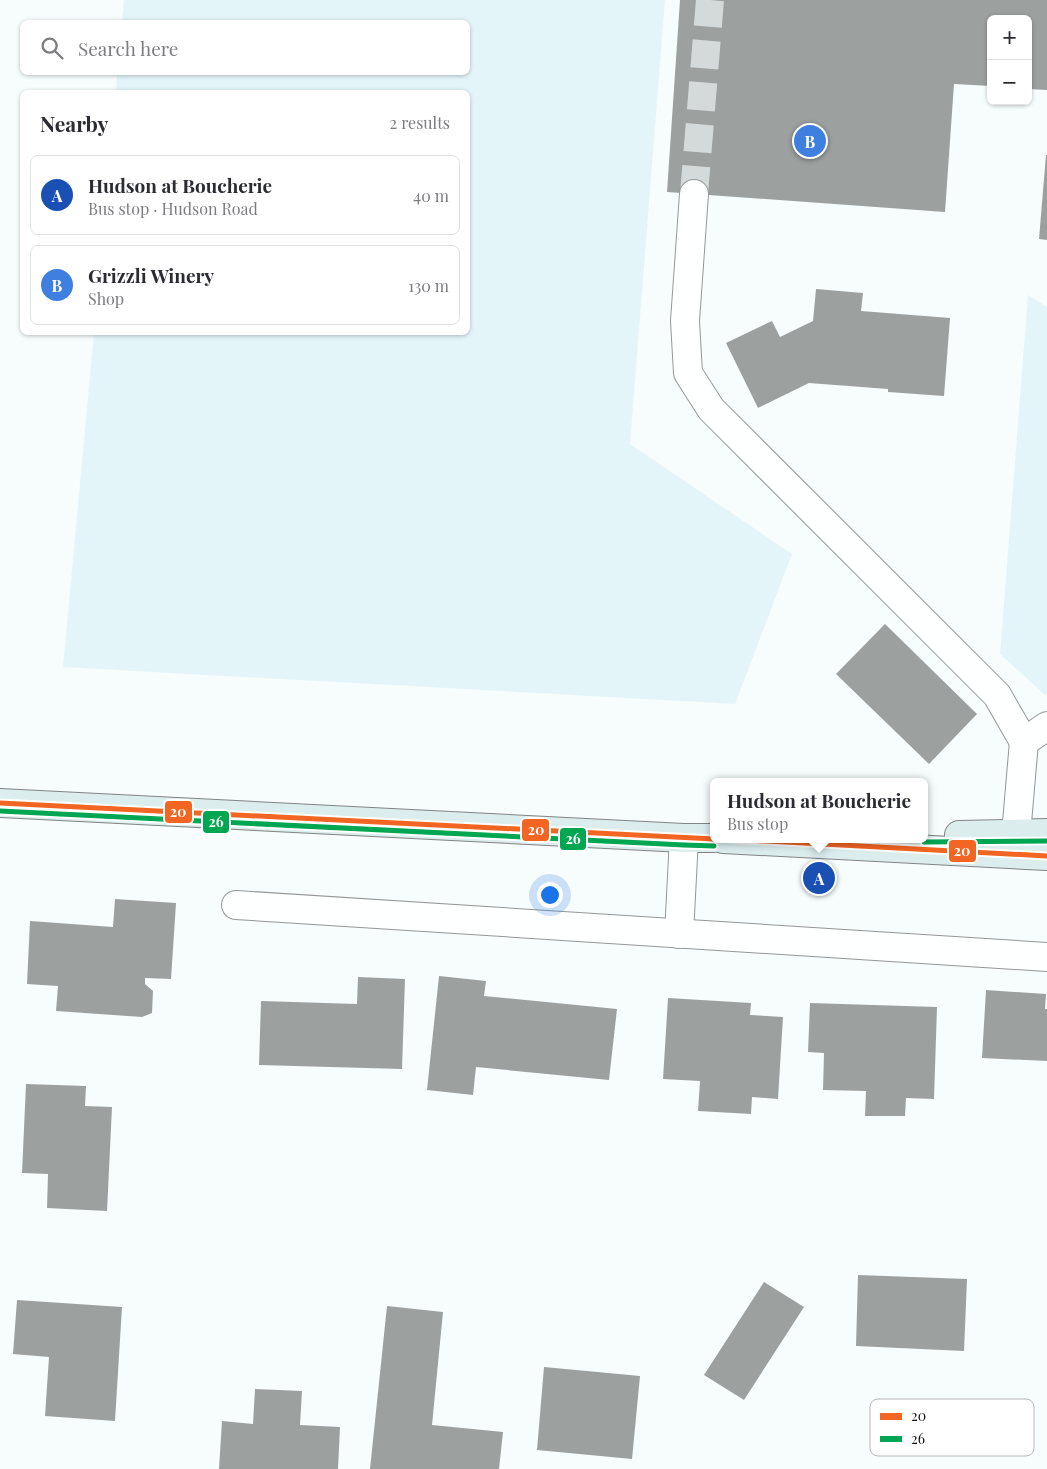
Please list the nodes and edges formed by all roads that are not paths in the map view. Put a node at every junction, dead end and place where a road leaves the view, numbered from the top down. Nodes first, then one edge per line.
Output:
1 (694, 194) tunnel mouth
2 (1047, 726) edge
3 (1024, 742) junction
4 (0, 803) edge
5 (1047, 833) edge
6 (1016, 834) junction
7 (928, 835) edge
8 (707, 838) edge
9 (801, 843) edge
10 (1047, 856) edge
11 (236, 905) dead end
12 (679, 934) junction
13 (1047, 957) edge

1 - 3 lane
2 - 3 lane
3 - 6 lane
4 - 8 main road
5 - 6 main road
6 - 7 main road
8 - 12 lane
9 - 10 main road
11 - 12 lane
12 - 13 lane

